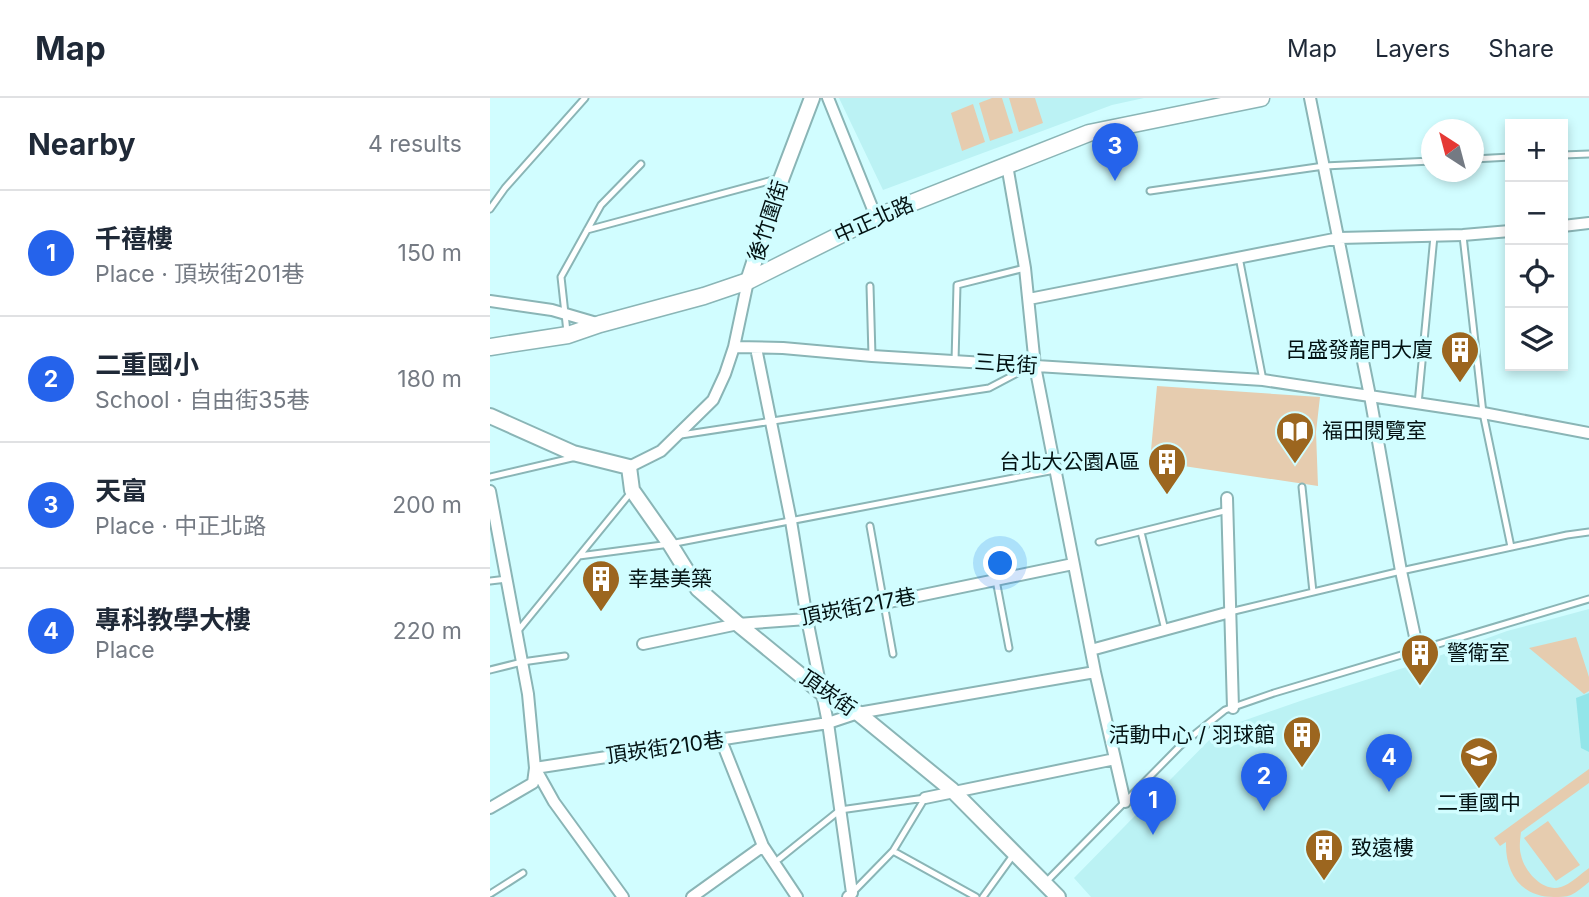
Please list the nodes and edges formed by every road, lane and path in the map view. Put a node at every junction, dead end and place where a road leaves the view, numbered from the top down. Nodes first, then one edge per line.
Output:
1 (585, 98) edge
2 (812, 98) edge
3 (828, 98) edge
4 (1261, 98) edge
5 (1310, 98) edge
6 (1589, 154) edge
7 (1568, 155) edge
8 (1505, 158) edge
9 (1484, 159) edge
10 (1421, 162) edge
11 (641, 164) dead end
12 (1007, 165) junction
13 (1324, 166) junction
14 (782, 177) junction
15 (1150, 191) dead end
16 (490, 209) edge
17 (876, 217) junction
18 (1589, 223) edge
19 (1568, 225) edge
20 (587, 230) junction
21 (1505, 231) edge
22 (1463, 235) junction
23 (1434, 236) junction
24 (1339, 237) junction
25 (1239, 257) junction
26 (1026, 268) junction
27 (748, 281) junction
28 (870, 286) dead end
29 (1028, 299) junction
30 (490, 301) edge
31 (566, 314) junction
32 (600, 324) junction
33 (568, 335) junction
34 (490, 347) edge
35 (734, 347) junction
36 (756, 348) junction
37 (872, 356) junction
38 (956, 361) junction
39 (1033, 366) junction
40 (1264, 380) junction
41 (1370, 396) junction
42 (1418, 404) junction
43 (1483, 413) junction
44 (490, 416) edge
45 (771, 422) junction
46 (1589, 433) edge
47 (678, 436) junction
48 (583, 456) junction
49 (629, 467) junction
50 (1055, 470) junction
51 (490, 477) edge
52 (1302, 487) dead end
53 (632, 490) junction
54 (490, 491) edge
55 (1227, 504) joint
56 (791, 521) junction
57 (870, 526) dead end
58 (1141, 532) junction
59 (1589, 532) edge
60 (1100, 542) dead end
61 (670, 544) junction
62 (1511, 547) junction
63 (579, 556) junction
64 (1073, 564) junction
65 (1401, 571) junction
66 (507, 579) junction
67 (996, 580) junction
68 (490, 582) edge
69 (1313, 592) junction
70 (1589, 599) edge
71 (883, 603) junction
72 (1230, 612) junction
73 (807, 619) junction
74 (738, 624) junction
75 (1165, 630) junction
76 (517, 632) junction
77 (643, 644) dead end
78 (1009, 648) dead end
79 (1091, 650) junction
80 (1418, 651) junction
81 (893, 654) dead end
82 (565, 656) dead end
83 (522, 662) junction
84 (490, 670) edge
85 (1095, 672) junction
86 (821, 692) junction
87 (1233, 708) junction
88 (858, 713) junction
89 (828, 723) junction
90 (721, 740) junction
91 (1115, 759) junction
92 (535, 768) junction
93 (953, 791) junction
94 (925, 798) junction
95 (1125, 802) junction
96 (490, 808) edge
97 (840, 810) junction
98 (763, 846) junction
99 (893, 851) junction
100 (1015, 853) junction
101 (779, 859) dead end
102 (523, 873) dead end
103 (1045, 883) junction
104 (490, 894) edge
105 (850, 895) edge
106 (623, 897) edge
107 (692, 897) edge
108 (797, 897) edge
109 (976, 897) edge
110 (983, 897) edge
111 (1058, 897) edge

1 - 16 lane
2 - 14 street, 後竹圍街
3 - 17 street
4 - 12 main road, 中正北路
5 - 13 street
6 - 7 lane
8 - 9 lane
10 - 13 lane
11 - 20 lane
12 - 17 main road, 中正北路
12 - 26 street
13 - 15 lane
13 - 24 street
14 - 20 lane
14 - 27 street, 後竹圍街
17 - 27 main road, 中正北路
18 - 19 street
20 - 31 lane
21 - 22 street
22 - 23 street
22 - 43 lane
23 - 24 street
23 - 42 lane
24 - 25 street
24 - 41 street
25 - 29 street
25 - 40 lane
26 - 29 street
26 - 38 lane
27 - 32 main road, 中正北路
27 - 35 street, 後竹圍街
28 - 37 lane
29 - 39 street
30 - 31 street
31 - 32 street
31 - 33 lane
32 - 33 main road, 中正北路
33 - 34 main road, 中正北路
35 - 36 street, 三民街
35 - 47 street
36 - 37 street, 三民街
36 - 45 street
37 - 38 street, 三民街
38 - 39 street, 三民街
39 - 40 street, 三民街
39 - 45 lane
39 - 50 street
40 - 41 street, 三民街
41 - 42 street, 三民街
41 - 65 street
42 - 43 street, 三民街
43 - 46 street, 三民街
43 - 62 lane
44 - 48 street
45 - 47 lane
45 - 56 street
47 - 49 street
48 - 49 street
48 - 51 lane
49 - 53 street, 頂崁街
50 - 56 lane
50 - 64 street
52 - 69 lane
53 - 61 street, 頂崁街
53 - 63 lane
54 - 66 street
55 - 58 lane
55 - 72 street
56 - 61 lane
56 - 73 street
57 - 71 lane
58 - 60 lane
58 - 75 lane
59 - 62 lane
61 - 63 lane
61 - 74 street, 頂崁街
62 - 65 lane
63 - 76 lane
64 - 67 street, 頂崁街217巷
64 - 79 street
65 - 69 lane
65 - 80 street
66 - 68 lane
66 - 76 street
67 - 71 street, 頂崁街217巷
67 - 78 lane
69 - 72 lane
70 - 80 lane
71 - 73 street, 頂崁街217巷
71 - 81 lane
72 - 75 street
72 - 87 street
73 - 74 street, 頂崁街217巷
73 - 86 street
74 - 77 street, 頂崁街217巷
74 - 86 street, 頂崁街
75 - 79 street
76 - 83 street
79 - 85 street
80 - 87 lane
82 - 83 lane
83 - 84 lane
83 - 92 street
85 - 88 street, 頂崁街210巷
85 - 91 street
86 - 88 street, 頂崁街
86 - 89 street
87 - 95 lane
88 - 89 street, 頂崁街210巷
88 - 93 street, 頂崁街
89 - 90 street, 頂崁街210巷
89 - 97 street
90 - 92 street, 頂崁街210巷
90 - 98 street
91 - 93 street
91 - 95 street
92 - 96 street
92 - 106 street
93 - 94 street
93 - 100 street, 頂崁街
94 - 97 lane
94 - 99 lane
95 - 103 lane
97 - 101 lane
97 - 105 street
98 - 107 street
98 - 108 street
99 - 105 lane
99 - 109 lane
100 - 103 street, 頂崁街
100 - 110 lane
102 - 104 lane
103 - 111 street, 頂崁街

